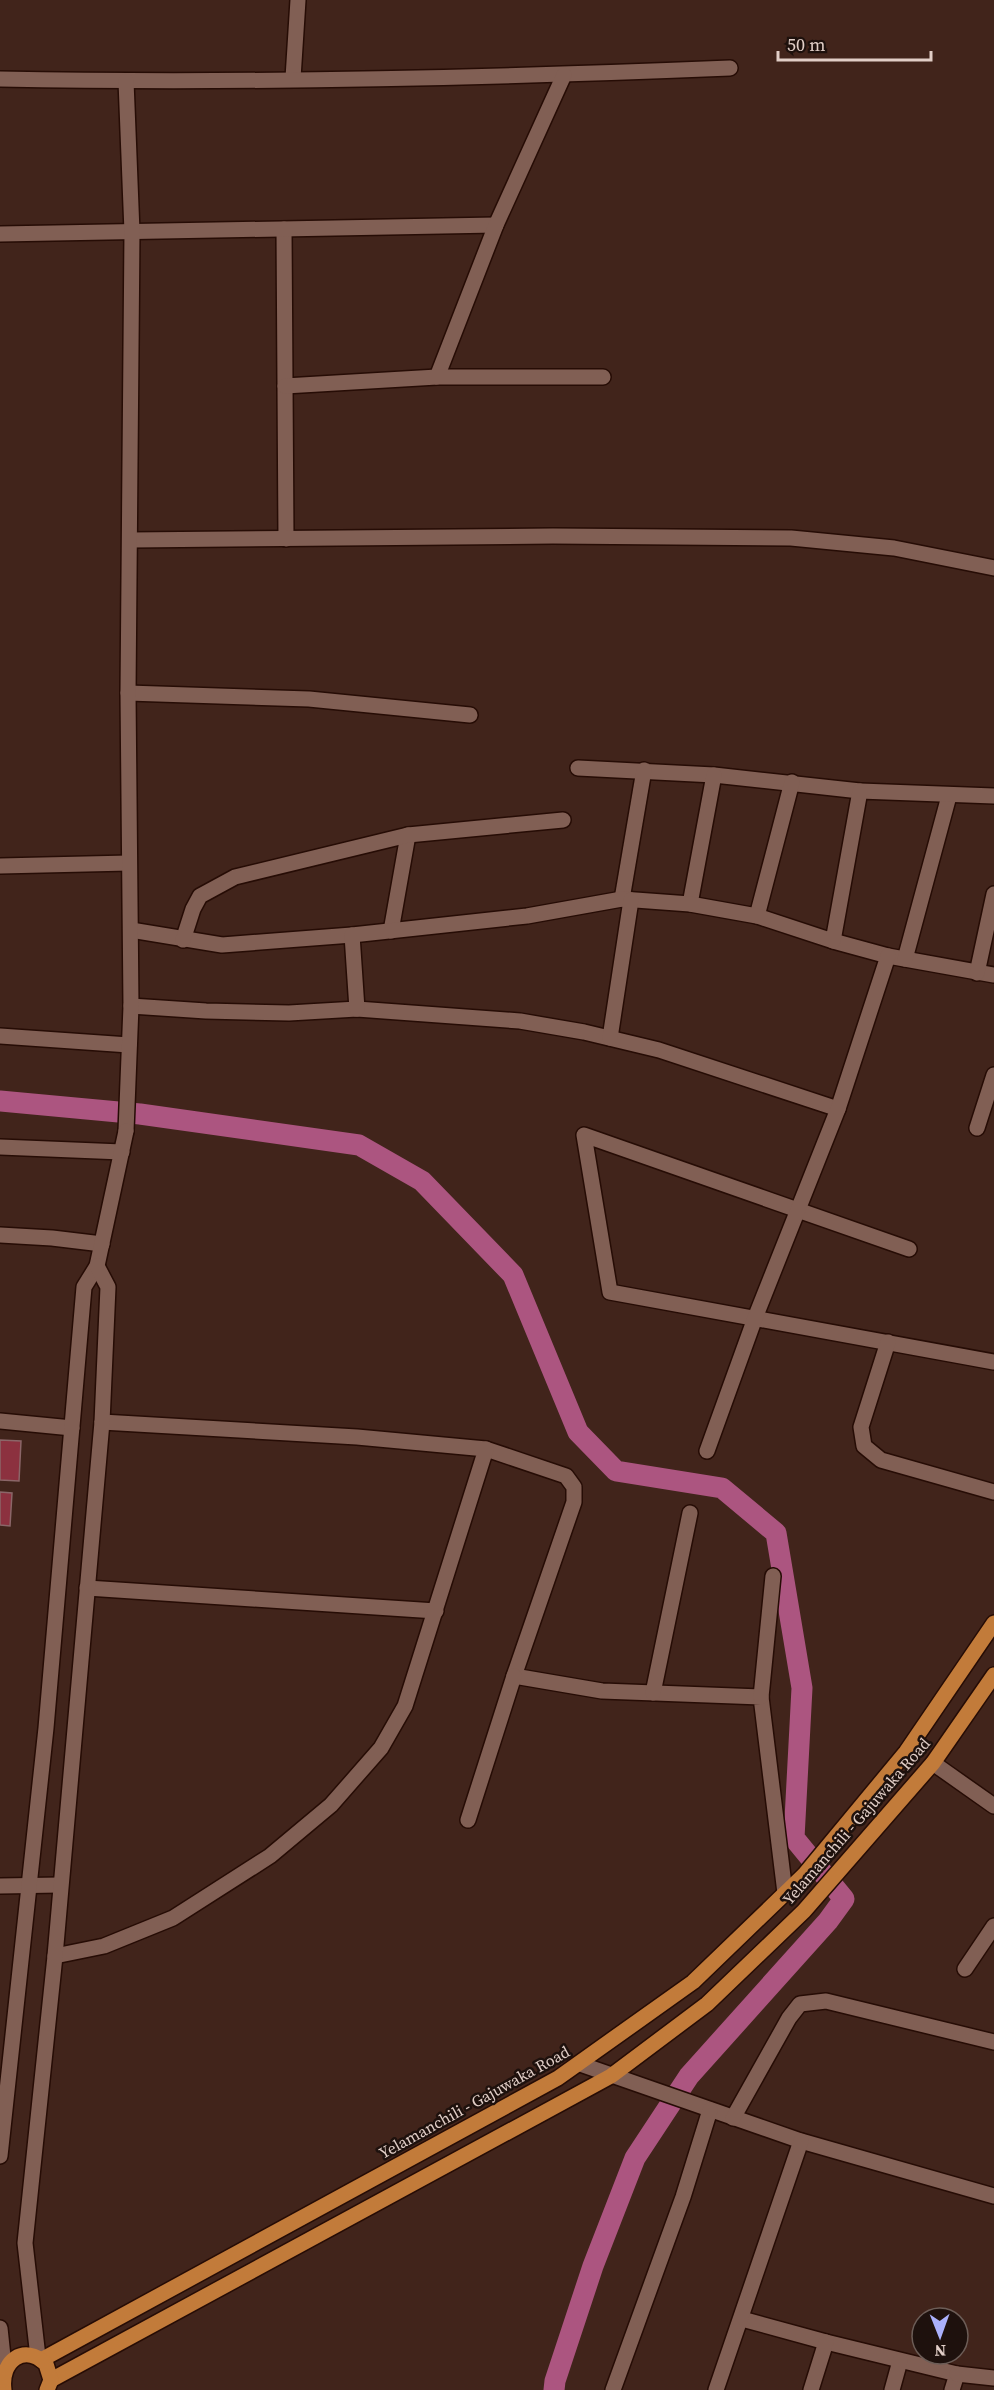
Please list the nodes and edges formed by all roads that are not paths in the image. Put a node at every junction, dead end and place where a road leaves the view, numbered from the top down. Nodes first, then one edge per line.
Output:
1 (298, 0) edge
2 (730, 68) dead end
3 (564, 75) junction
4 (293, 78) junction
5 (0, 79) edge
6 (126, 81) junction
7 (496, 225) junction
8 (284, 229) junction
9 (132, 232) junction
10 (0, 234) edge
11 (437, 377) junction
12 (603, 377) dead end
13 (285, 386) junction
14 (286, 539) junction
15 (131, 540) junction
16 (994, 568) edge
17 (128, 693) junction
18 (470, 715) dead end
19 (578, 768) dead end
20 (644, 770) junction
21 (714, 775) junction
22 (792, 782) junction
23 (860, 791) junction
24 (949, 796) junction
25 (994, 796) edge
26 (563, 820) dead end
27 (408, 835) junction
28 (129, 863) junction
29 (0, 866) edge
30 (994, 894) edge
31 (627, 900) junction
32 (690, 904) junction
33 (757, 916) junction
34 (131, 930) junction
35 (391, 931) junction
36 (352, 935) junction
37 (183, 940) junction
38 (833, 941) junction
39 (888, 956) junction
40 (905, 959) junction
41 (977, 973) junction
42 (994, 975) edge
43 (131, 1006) junction
44 (357, 1008) junction
45 (0, 1036) edge
46 (610, 1038) junction
47 (129, 1045) junction
48 (994, 1075) edge
49 (838, 1108) junction
50 (976, 1128) dead end
51 (0, 1147) edge
52 (122, 1152) junction
53 (799, 1210) junction
54 (0, 1235) edge
55 (102, 1244) junction
56 (909, 1249) dead end
57 (97, 1266) junction
58 (755, 1318) junction
59 (888, 1342) junction
60 (994, 1362) edge
61 (0, 1421) edge
62 (102, 1422) junction
63 (72, 1428) junction
64 (486, 1449) junction
65 (707, 1451) dead end
66 (994, 1492) edge
67 (690, 1513) dead end
68 (774, 1576) dead end
69 (87, 1588) junction
70 (436, 1611) junction
71 (994, 1623) edge
72 (994, 1675) edge
73 (514, 1676) junction
74 (653, 1693) junction
75 (761, 1697) junction
76 (933, 1763) junction
77 (884, 1778) junction
78 (907, 1793) junction
79 (994, 1806) edge
80 (468, 1820) dead end
81 (28, 1885) junction
82 (60, 1885) junction
83 (0, 1886) edge
84 (786, 1893) junction
85 (994, 1926) edge
86 (55, 1956) junction
87 (965, 1969) dead end
88 (994, 2042) edge
89 (580, 2064) junction
90 (610, 2076) junction
91 (710, 2110) junction
92 (733, 2118) junction
93 (801, 2141) junction
94 (0, 2156) edge
95 (994, 2196) edge
96 (742, 2319) junction
97 (0, 2328) edge
98 (826, 2342) junction
99 (40, 2358) junction
100 (900, 2361) junction
101 (2, 2372) edge
102 (957, 2374) junction
103 (994, 2378) edge
104 (49, 2385) edge
105 (4, 2390) edge
106 (613, 2390) edge
107 (716, 2390) edge
108 (811, 2390) edge
109 (892, 2390) edge
110 (952, 2390) edge

1 - 4 street
2 - 3 street
3 - 4 street
3 - 7 street
4 - 6 street
5 - 6 street
6 - 9 street
7 - 8 street
7 - 11 street
8 - 9 street
8 - 13 street
9 - 10 street
9 - 15 street
11 - 12 street
11 - 13 street
13 - 14 street
14 - 15 street
14 - 16 street
15 - 17 street
17 - 18 street
17 - 28 street
19 - 20 street
20 - 21 street
20 - 31 street
21 - 22 street
21 - 32 street
22 - 23 street
22 - 33 street
23 - 24 street
23 - 38 street
24 - 25 street
24 - 40 street
26 - 27 street
27 - 35 street
27 - 37 street
28 - 29 street
28 - 34 street
30 - 41 street
31 - 32 street
31 - 35 street
31 - 46 street
32 - 33 street
33 - 38 street
34 - 37 street
34 - 43 street
35 - 36 street
36 - 37 street
36 - 44 street
38 - 39 street
39 - 40 street
39 - 49 street
40 - 41 street
41 - 42 street
43 - 44 street
43 - 47 street
44 - 46 street
45 - 47 street
46 - 49 street
47 - 52 street
48 - 50 street
49 - 53 street
51 - 52 street
52 - 55 street
53 - 56 street
53 - 58 street
53 - 58 street
54 - 55 street
55 - 57 street
57 - 62 street
57 - 63 street
58 - 59 street
58 - 65 street
59 - 60 street
59 - 66 street
61 - 63 street
62 - 64 street
62 - 69 street
63 - 81 street
64 - 70 street
64 - 73 street
67 - 74 street
68 - 75 street
69 - 70 street
69 - 82 street
70 - 86 street
71 - 77 main road, Yelamanchili - Gajuwaka Road
72 - 76 main road, Yelamanchili - Gajuwaka Road
73 - 74 street
73 - 80 street
74 - 75 street
75 - 84 street
76 - 78 main road, Yelamanchili - Gajuwaka Road
76 - 79 street
77 - 78 main road
77 - 84 main road, Yelamanchili - Gajuwaka Road
78 - 90 main road, Yelamanchili - Gajuwaka Road
81 - 82 street
81 - 83 street
81 - 94 street
82 - 86 street
84 - 89 main road, Yelamanchili - Gajuwaka Road
85 - 87 street
86 - 99 street
88 - 92 street
89 - 90 street
89 - 99 main road, Yelamanchili - Gajuwaka Road
90 - 91 street
90 - 104 main road, Yelamanchili - Gajuwaka Road
91 - 92 street
91 - 106 street
92 - 93 street
93 - 95 street
93 - 96 street
96 - 98 street
96 - 107 street
97 - 101 street
98 - 100 street
98 - 108 street
99 - 101 main road, Yelamanchili - Gajuwaka Road
99 - 104 main road, Yelamanchili - Gajuwaka Road
100 - 102 street
100 - 109 street
101 - 105 main road
102 - 103 street
102 - 110 street

